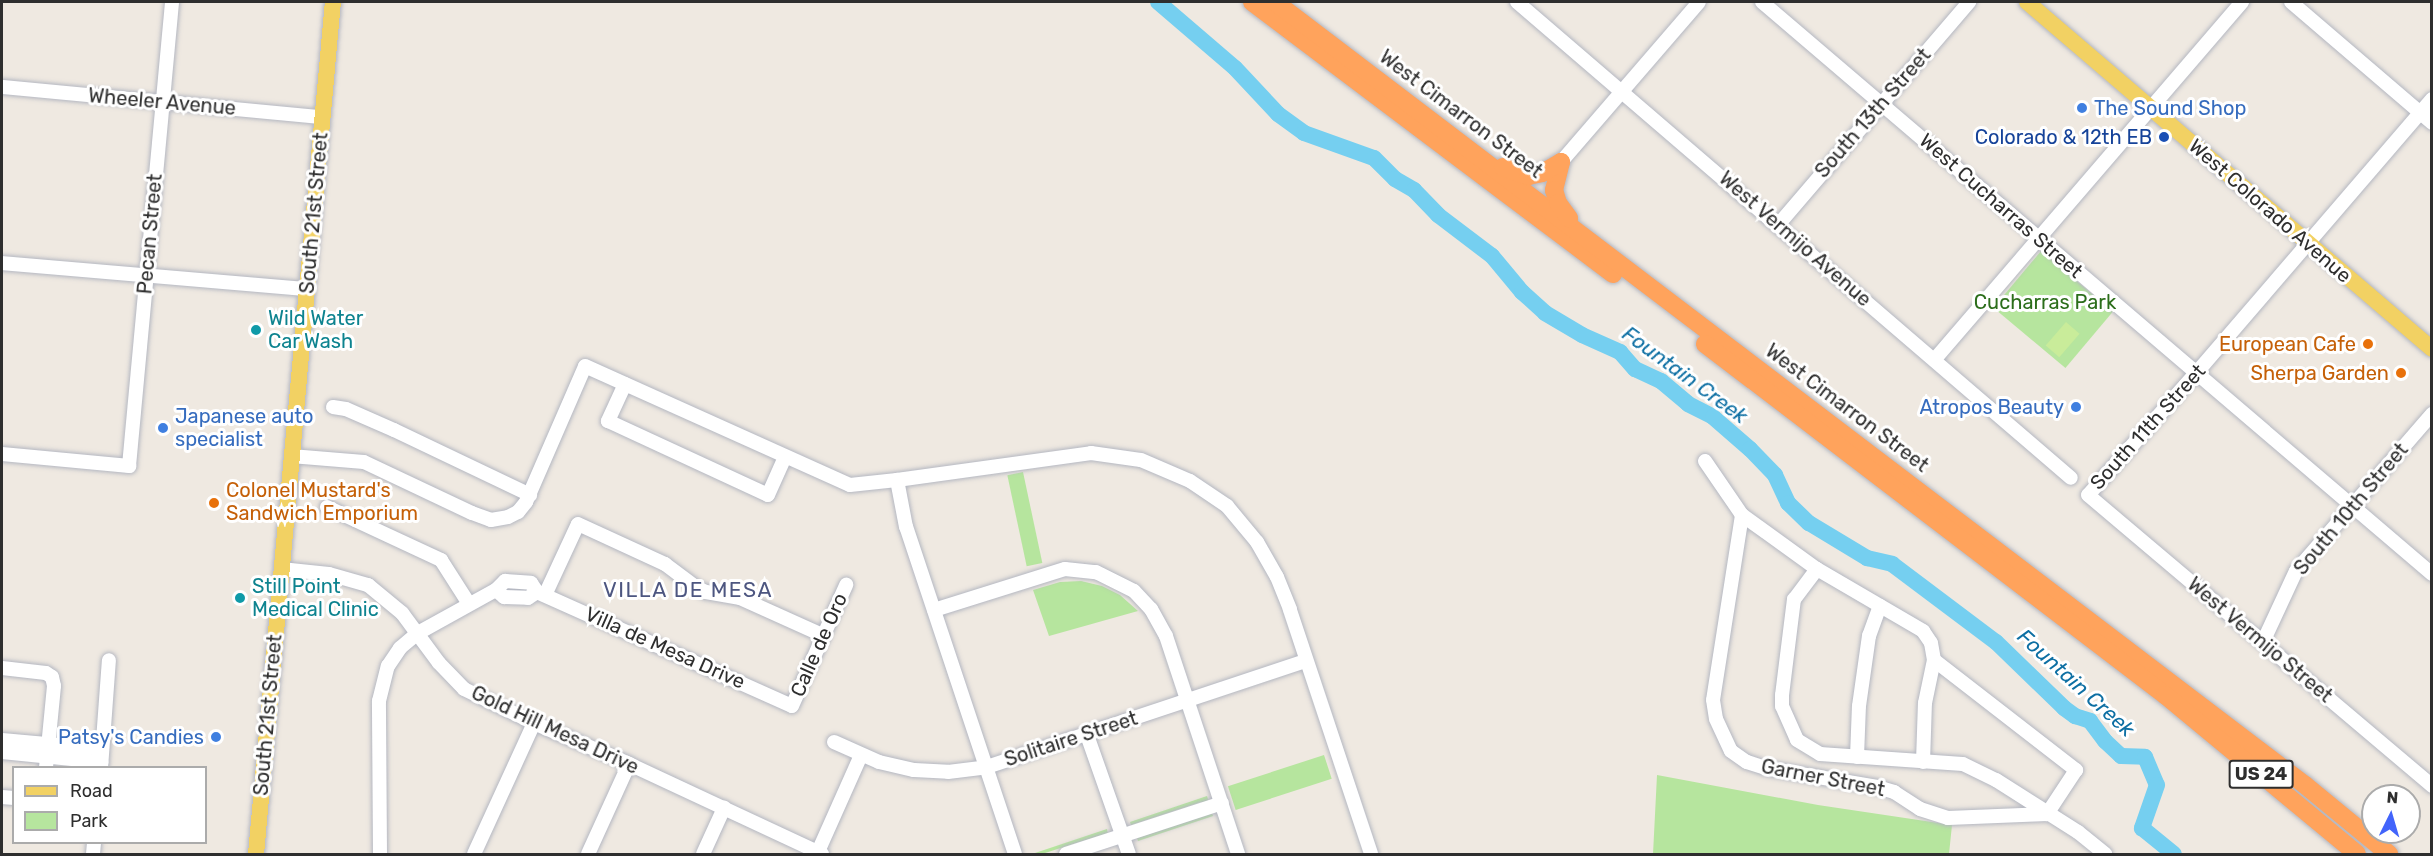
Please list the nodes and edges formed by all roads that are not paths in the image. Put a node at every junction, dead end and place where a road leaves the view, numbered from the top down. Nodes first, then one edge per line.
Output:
1 (172, 2) edge
2 (333, 2) edge
3 (1252, 2) edge
4 (1275, 2) edge
5 (1517, 2) edge
6 (1699, 2) edge
7 (1762, 2) edge
8 (1969, 2) edge
9 (2027, 2) edge
10 (2242, 2) edge
11 (2291, 2) edge
12 (2, 87) edge
13 (1623, 92) junction
14 (2432, 99) edge
15 (163, 102) junction
16 (1882, 102) junction
17 (2151, 108) junction
18 (2420, 112) junction
19 (322, 117) junction
20 (2432, 123) edge
21 (1452, 136) junction
22 (1562, 162) junction
23 (1778, 225) junction
24 (2038, 238) junction
25 (2308, 243) junction
26 (1607, 254) junction
27 (2, 263) edge
28 (146, 275) junction
29 (307, 289) junction
30 (2432, 349) edge
31 (1935, 359) junction
32 (2197, 372) junction
33 (625, 384) junction
34 (333, 407) dead end
35 (2432, 414) edge
36 (2, 454) edge
37 (291, 456) junction
38 (785, 457) junction
39 (1705, 461) dead end
40 (2071, 478) dead end
41 (897, 480) junction
42 (530, 495) junction
43 (2088, 495) joint
44 (327, 507) dead end
45 (2352, 507) junction
46 (1742, 515) junction
47 (281, 569) junction
48 (1817, 570) junction
49 (2432, 574) edge
50 (846, 585) dead end
51 (541, 593) junction
52 (469, 604) junction
53 (1880, 606) junction
54 (934, 610) junction
55 (418, 633) junction
56 (824, 636) junction
57 (2263, 642) junction
58 (109, 660) dead end
59 (1934, 660) junction
60 (1306, 661) junction
61 (2, 668) edge
62 (1187, 700) junction
63 (792, 706) joint
64 (534, 723) junction
65 (1087, 735) junction
66 (2, 740) edge
67 (834, 742) dead end
68 (2, 752) edge
69 (861, 755) junction
70 (47, 756) edge
71 (1857, 757) junction
72 (102, 760) edge
73 (1923, 762) junction
74 (629, 764) junction
75 (987, 767) junction
76 (2432, 786) edge
77 (1222, 803) junction
78 (724, 808) junction
79 (2047, 814) junction
80 (1122, 836) junction
81 (819, 854) edge
82 (256, 855) edge
83 (380, 855) edge
84 (474, 855) edge
85 (588, 855) edge
86 (702, 855) edge
87 (1015, 855) edge
88 (1065, 855) edge
89 (1129, 855) edge
90 (1238, 855) edge
91 (1371, 855) edge
92 (2105, 855) edge
93 (2357, 855) edge
94 (2389, 855) edge

1 - 15 street, Pecan Street
2 - 19 main road, South 21st Street
3 - 93 highway, West Cimarron Street / US 24
4 - 21 highway, West Cimarron Street / US 24
5 - 13 street, West Vermijo Avenue
6 - 13 street
7 - 16 street, West Cucharras Street
8 - 16 street, South 13th Street
9 - 17 main road, West Colorado Avenue
10 - 17 street
11 - 18 street
12 - 15 street, Wheeler Avenue
13 - 22 street
13 - 23 street, West Vermijo Avenue
14 - 18 street, South 11th Street
15 - 19 street, Wheeler Avenue
15 - 28 street, Pecan Street
16 - 23 street, South 13th Street
16 - 24 street, West Cucharras Street
17 - 24 street
17 - 25 main road, West Colorado Avenue
18 - 20 street
18 - 25 street, South 11th Street
19 - 29 main road, South 21st Street
21 - 22 highway
21 - 26 highway, West Cimarron Street / US 24
22 - 26 highway
23 - 31 street, West Vermijo Avenue
24 - 31 street
24 - 32 street, West Cucharras Street
25 - 30 main road, West Colorado Avenue
25 - 32 street, South 11th Street
26 - 94 highway, West Cimarron Street / US 24
27 - 28 street
28 - 29 street
28 - 36 street, Pecan Street
29 - 37 main road, South 21st Street
31 - 40 street, West Vermijo Avenue
32 - 43 street, South 11th Street
32 - 45 street, West Cucharras Street
33 - 38 street
33 - 38 street
33 - 42 street
34 - 42 street
35 - 45 street, South 10th Street
37 - 42 street
37 - 47 main road, South 21st Street
38 - 41 street
39 - 46 street
41 - 54 street
41 - 60 street
43 - 57 street, West Vermijo Street
44 - 52 street
45 - 49 street, West Cucharras Street
45 - 57 street, South 10th Street
46 - 48 street
46 - 79 street, Garner Street
47 - 55 street, Gold Hill Mesa Drive
47 - 82 main road, South 21st Street
48 - 53 street
48 - 71 street
50 - 56 street, Calle de Oro
51 - 52 street, Villa de Mesa Drive
51 - 56 street
51 - 63 street, Villa de Mesa Drive
52 - 55 street, Villa de Mesa Drive
53 - 59 street
53 - 71 street
54 - 62 street
54 - 75 street
55 - 64 street, Gold Hill Mesa Drive
55 - 83 street, Villa de Mesa Drive
56 - 63 street, Calle de Oro
57 - 76 street, West Vermijo Street
58 - 72 street
59 - 73 street
59 - 79 street
60 - 62 street, Solitaire Street
60 - 91 street
61 - 70 street
62 - 65 street, Solitaire Street
62 - 77 street
64 - 74 street, Gold Hill Mesa Drive
64 - 84 street
65 - 75 street, Solitaire Street
65 - 80 street
66 - 70 street
67 - 69 street, Solitaire Street
68 - 70 street
69 - 75 street, Solitaire Street
69 - 81 street
70 - 72 street
71 - 73 street
73 - 79 street
74 - 78 street, Gold Hill Mesa Drive
74 - 85 street
75 - 87 street
77 - 80 street
77 - 90 street
78 - 81 street, Gold Hill Mesa Drive
78 - 86 street
79 - 92 street
80 - 88 street
80 - 89 street

